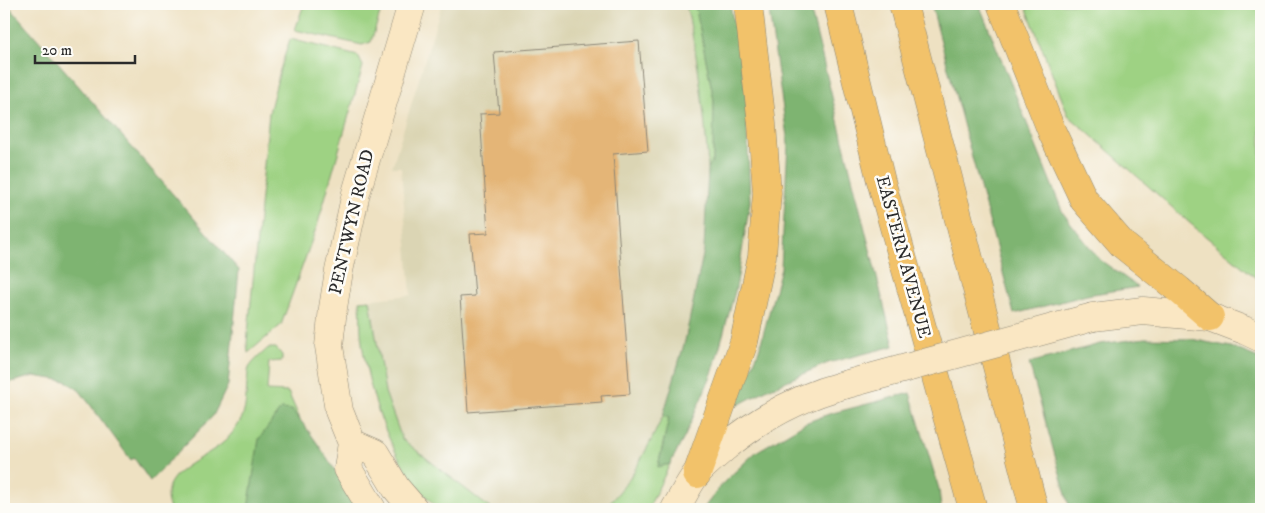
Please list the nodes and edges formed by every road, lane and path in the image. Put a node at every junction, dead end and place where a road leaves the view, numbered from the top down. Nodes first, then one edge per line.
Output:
1 (412, 4) edge
2 (748, 4) edge
3 (838, 4) edge
4 (903, 4) edge
5 (1002, 4) edge
6 (1210, 317) junction
7 (1261, 338) edge
8 (352, 443) junction
9 (697, 474) junction
10 (372, 509) edge
11 (414, 509) edge
12 (675, 509) edge
13 (973, 509) edge
14 (1034, 509) edge

1 - 8 street, PENTWYN ROAD
2 - 9 highway
3 - 13 highway, EASTERN AVENUE
4 - 14 highway
5 - 6 highway
6 - 7 street
6 - 9 street, bridge
8 - 10 street
8 - 11 street
9 - 12 street

